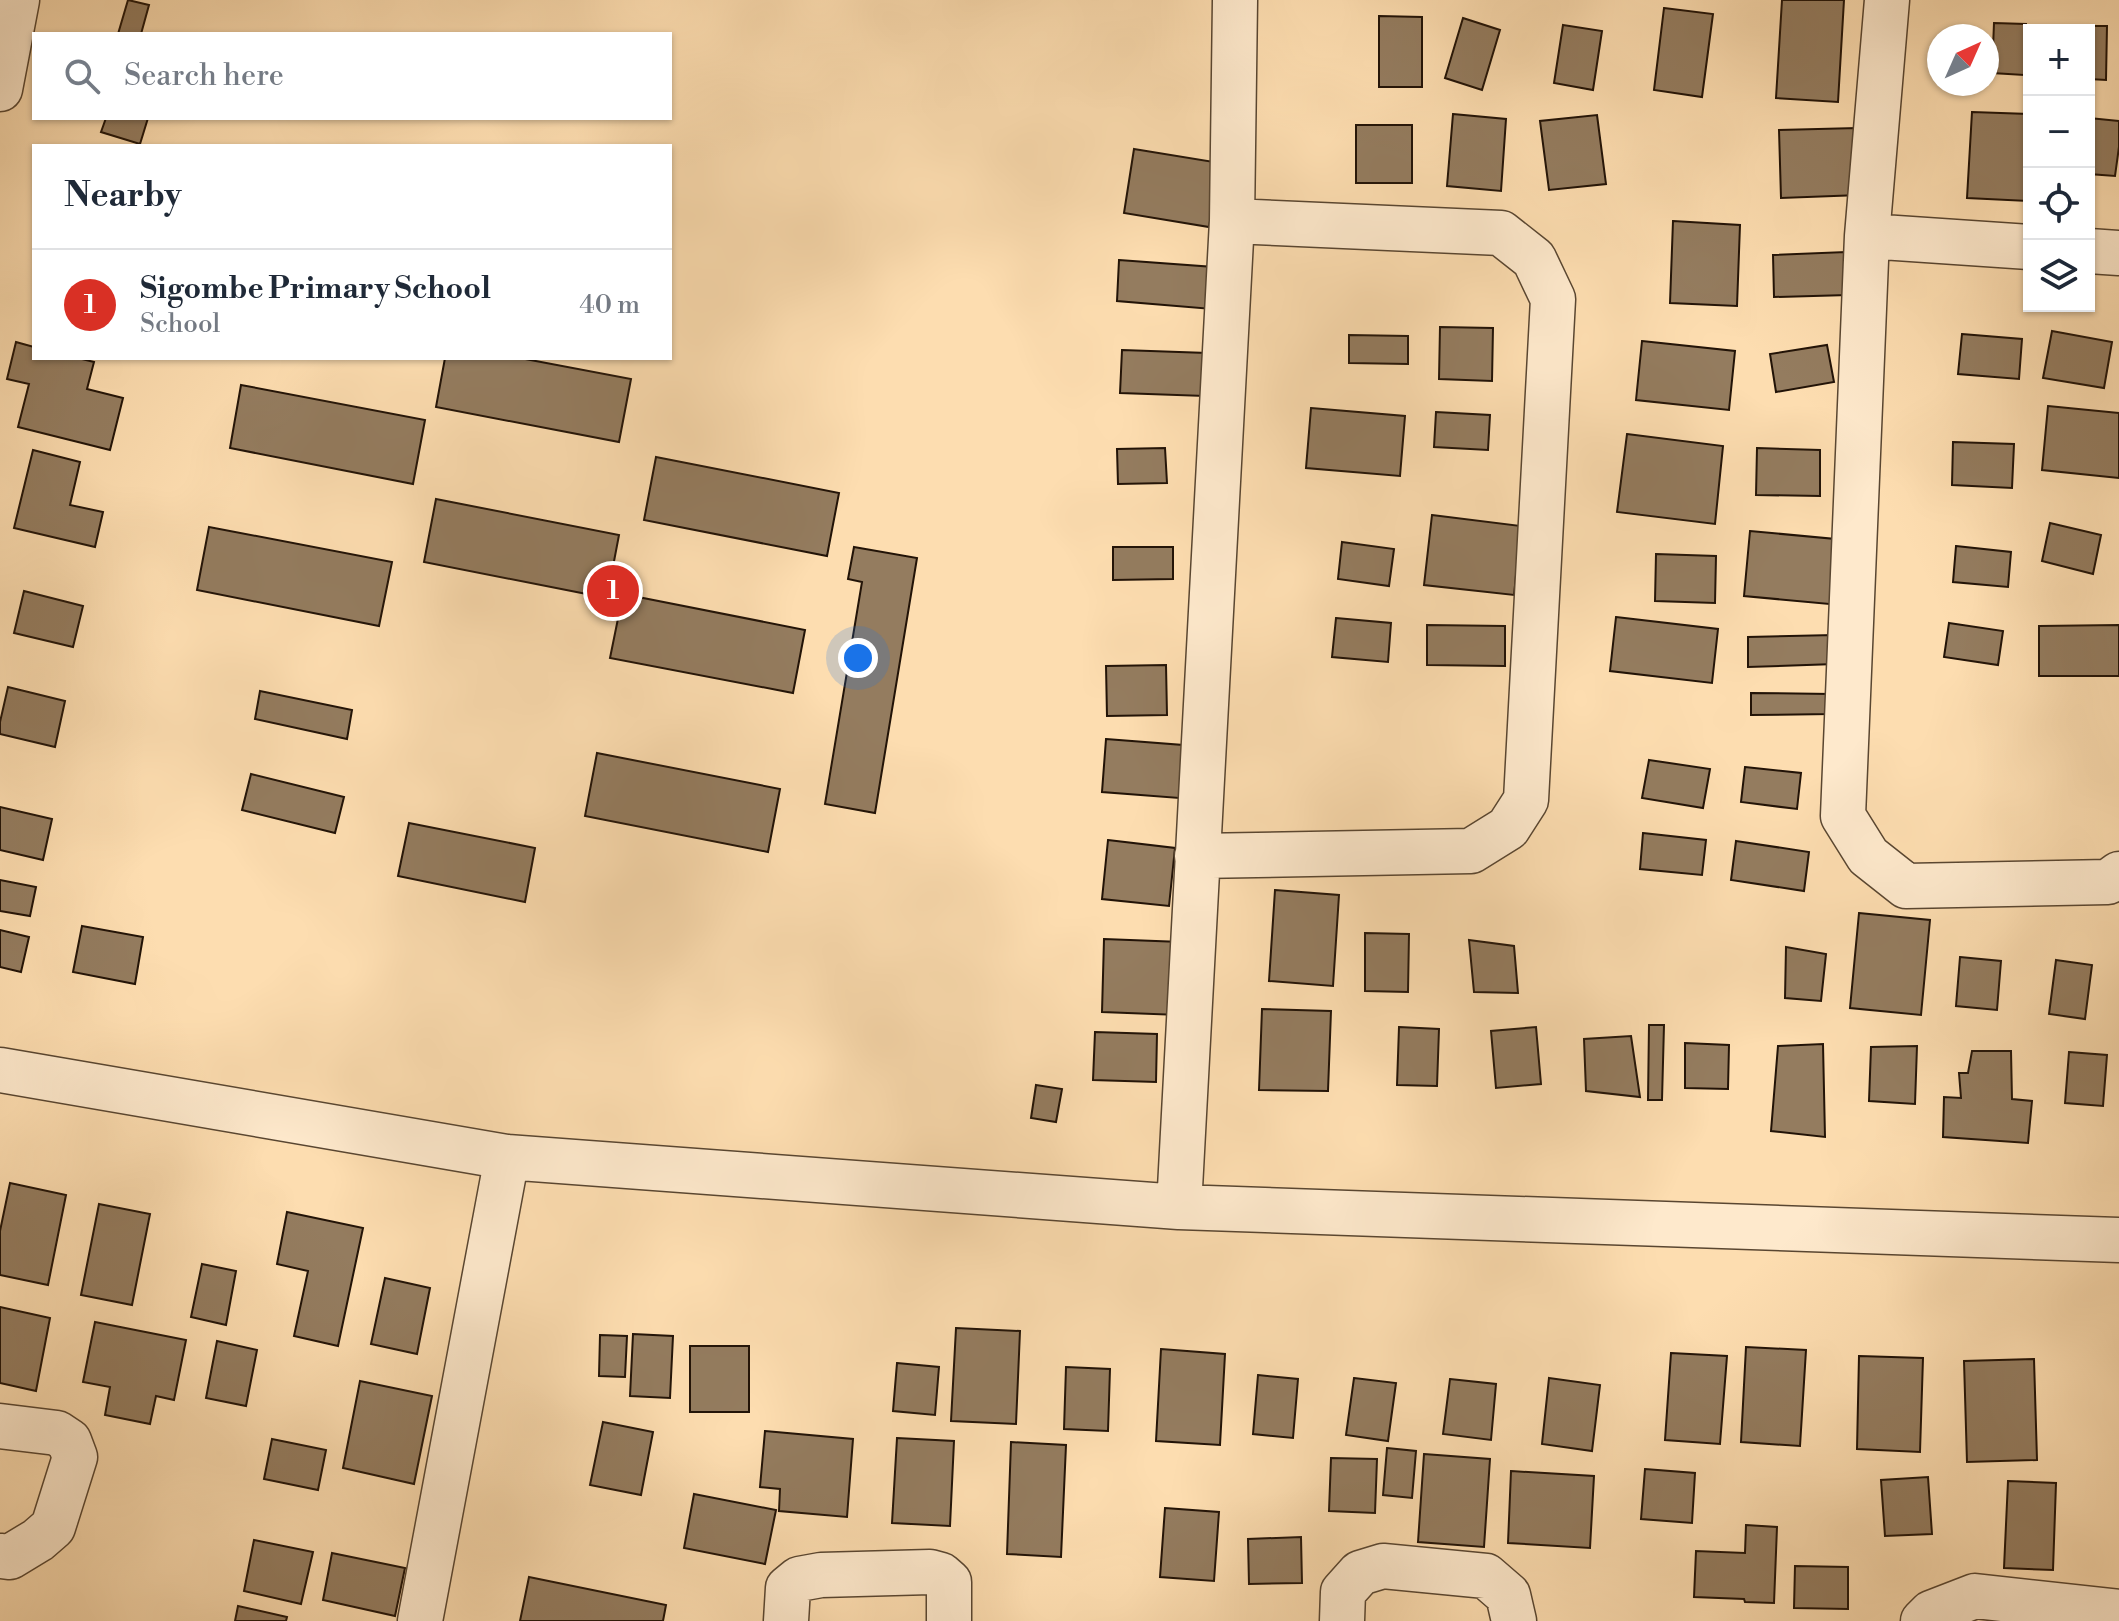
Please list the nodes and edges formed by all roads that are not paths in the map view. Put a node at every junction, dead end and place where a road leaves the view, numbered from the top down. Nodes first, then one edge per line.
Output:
1 (17, 0) edge
2 (1235, 0) edge
3 (1887, 0) edge
4 (0, 89) edge
5 (1232, 221) junction
6 (1867, 236) junction
7 (2023, 247) edge
8 (2095, 251) edge
9 (2119, 253) edge
10 (1197, 856) junction
11 (2119, 874) edge
12 (0, 1070) edge
13 (507, 1157) junction
14 (1179, 1207) junction
15 (2119, 1240) edge
16 (0, 1426) edge
17 (0, 1556) edge
18 (2119, 1612) edge
19 (420, 1621) edge
20 (786, 1621) edge
21 (949, 1621) edge
22 (1342, 1621) edge
23 (1514, 1621) edge
24 (1923, 1621) edge

1 - 4 street
2 - 5 street
3 - 6 street
5 - 10 street
5 - 10 street
6 - 7 street
6 - 11 street
8 - 9 street
10 - 14 street
12 - 13 street
13 - 14 street
13 - 19 street
14 - 15 street
16 - 17 street
18 - 24 street
20 - 21 street
22 - 23 street

